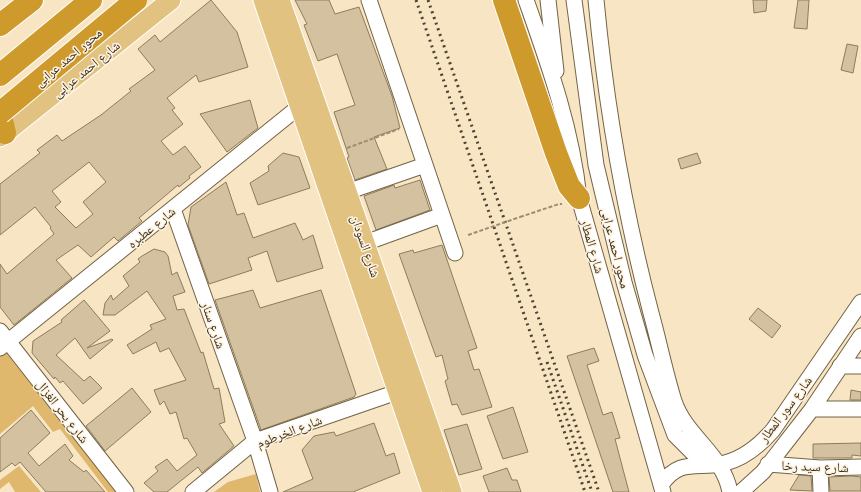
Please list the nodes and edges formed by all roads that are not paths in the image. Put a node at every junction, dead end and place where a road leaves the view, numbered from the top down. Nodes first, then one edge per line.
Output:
1 (32, 0) edge
2 (91, 0) edge
3 (136, 0) edge
4 (171, 0) edge
5 (263, 0) edge
6 (280, 0) edge
7 (369, 0) edge
8 (504, 0) edge
9 (526, 0) edge
10 (548, 0) edge
11 (574, 0) edge
12 (596, 0) edge
13 (0, 25) edge
14 (0, 75) edge
15 (557, 90) junction
16 (300, 106) junction
17 (1, 124) edge
18 (425, 165) junction
19 (347, 192) junction
20 (580, 204) junction
21 (173, 209) junction
22 (442, 215) junction
23 (365, 243) junction
24 (455, 253) dead end
25 (861, 302) edge
26 (861, 336) edge
27 (3, 340) edge
28 (840, 366) junction
29 (861, 366) edge
30 (397, 392) junction
31 (812, 409) junction
32 (861, 409) edge
33 (255, 442) junction
34 (720, 464) junction
35 (768, 464) junction
36 (861, 467) edge
37 (820, 468) junction
38 (662, 489) edge
39 (126, 492) edge
40 (193, 492) edge
41 (270, 492) edge
42 (432, 492) edge
43 (452, 492) edge
44 (730, 492) edge
45 (741, 492) edge
46 (821, 492) edge

1 - 13 highway
2 - 14 highway
3 - 17 highway, محور احمد عرابى, bridge
4 - 17 main road, شارع احمد عرابى
5 - 16 main road, شارع السودان
6 - 19 main road, شارع السودان
7 - 18 street
8 - 20 highway
9 - 15 street, شارع المطار
10 - 15 street
11 - 34 street, محور احمد عرابى
12 - 34 street
15 - 20 street, شارع المطار
16 - 21 street, شارع عطبره
16 - 30 main road, شارع السودان
18 - 19 street
18 - 22 street
19 - 23 main road, شارع السودان
20 - 38 street, شارع المطار
21 - 27 street, شارع عطبره
21 - 33 street, شارع سنار
22 - 23 street
22 - 24 street
23 - 43 main road, شارع السودان
25 - 34 street, شارع سور المطار
26 - 28 street, شارع سور المطار
27 - 39 street, شارع بحر الغزال
28 - 29 street
28 - 31 street, شارع سور المطار
30 - 33 street, شارع الخرطوم
30 - 42 main road, شارع السودان
31 - 32 street
31 - 35 street, شارع سور المطار
33 - 40 street, شارع الخرطوم
33 - 41 street, شارع سنار
34 - 38 street, شارع سور المطار
34 - 44 street
35 - 37 street, شارع سيد رخا
35 - 45 street, شارع سور المطار
36 - 37 street, شارع سيد رخا
37 - 46 street

